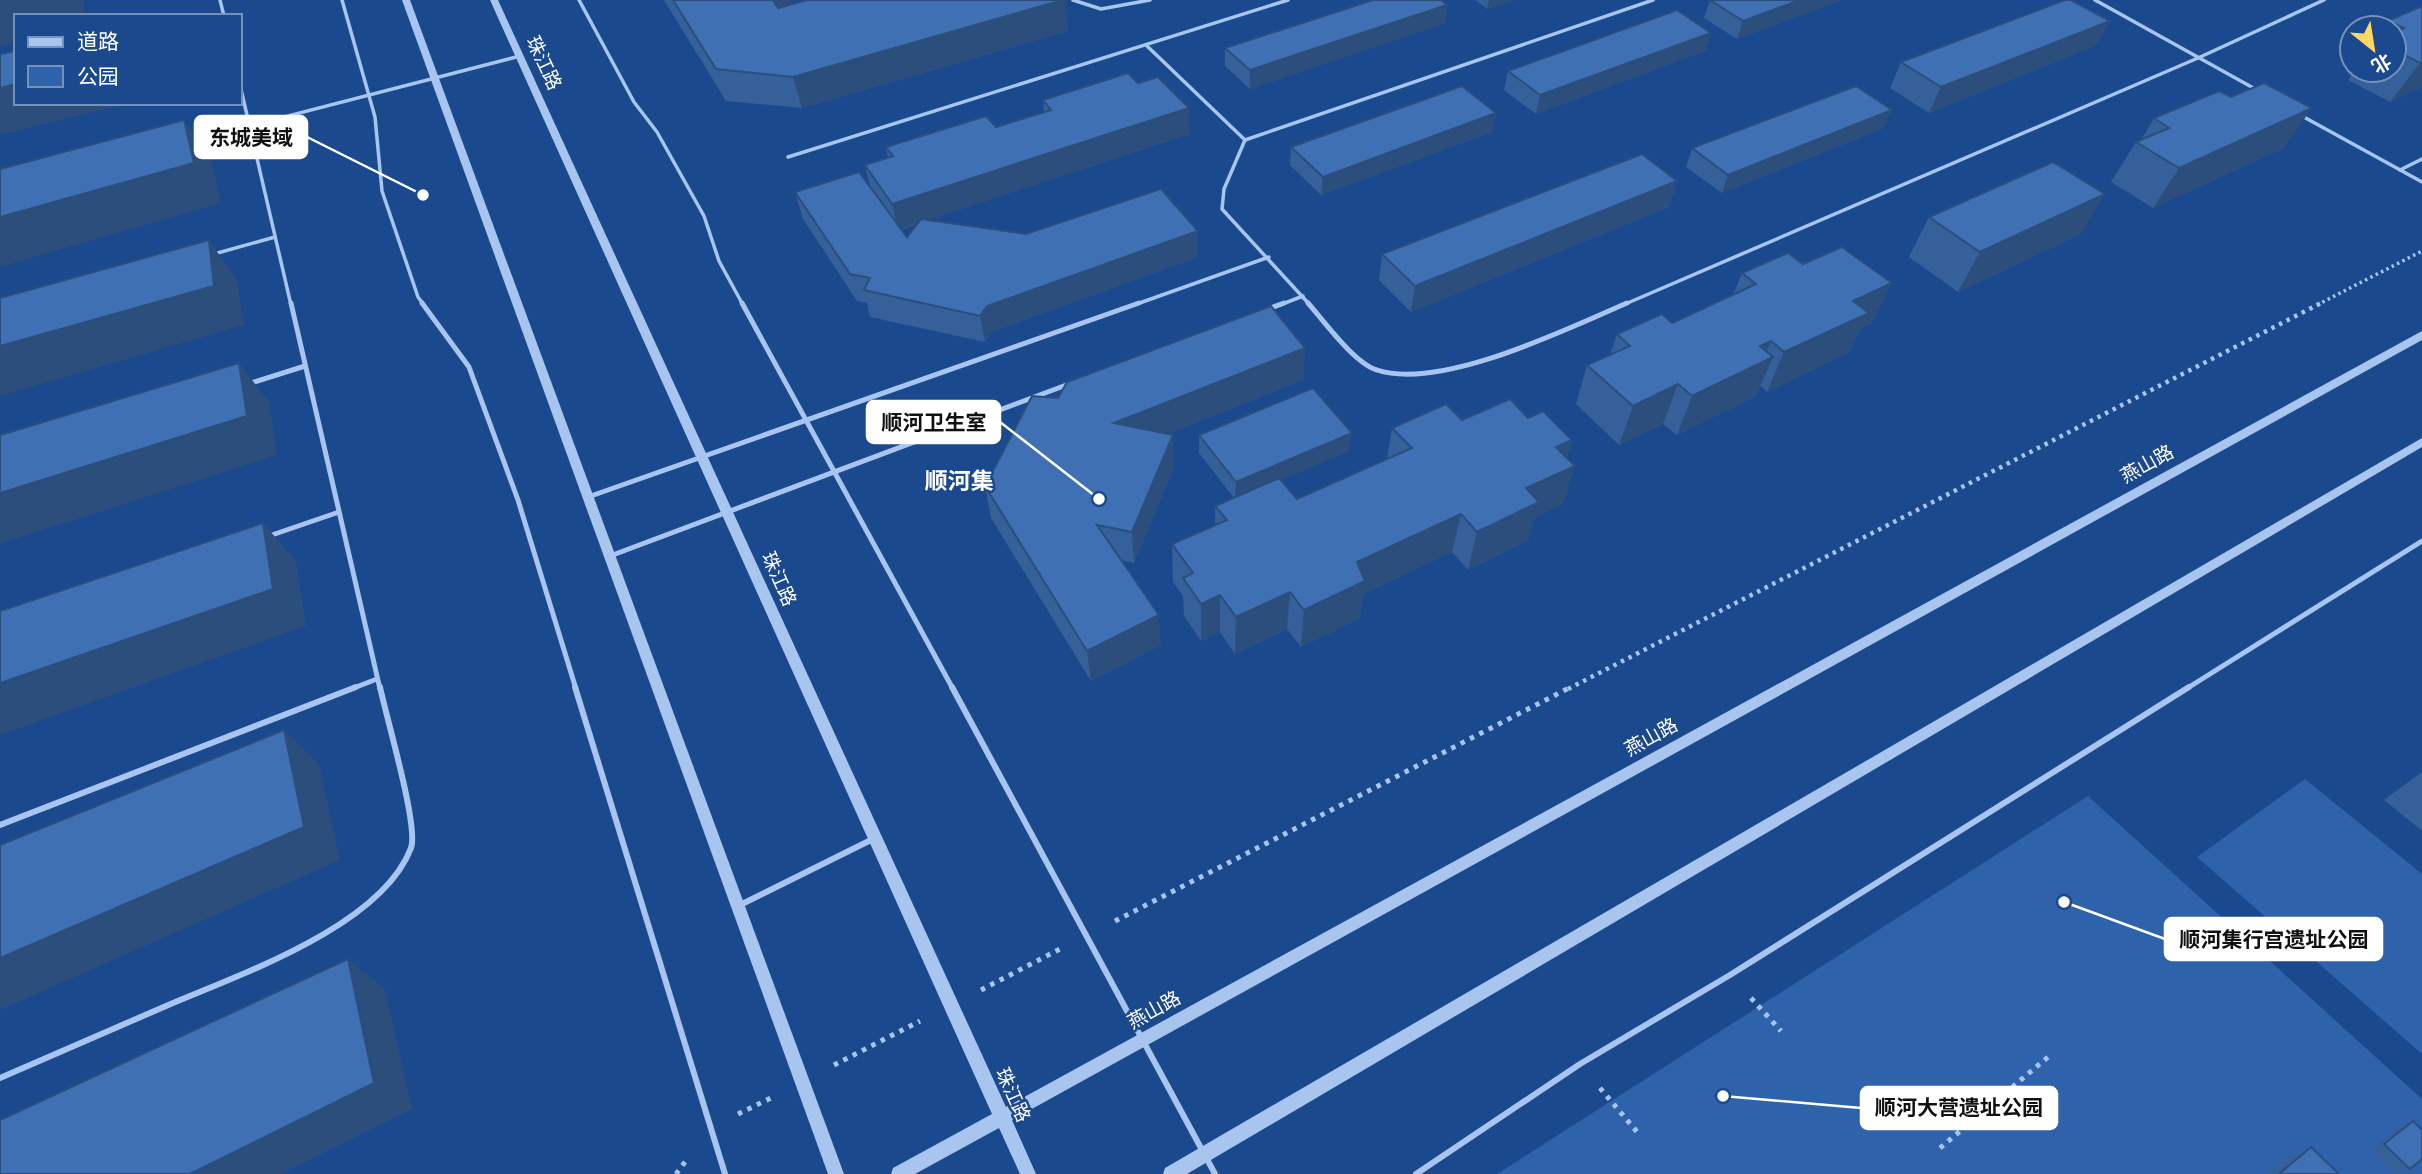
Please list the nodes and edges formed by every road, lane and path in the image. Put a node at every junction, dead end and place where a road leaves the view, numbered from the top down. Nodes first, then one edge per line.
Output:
1 (342, 0) edge
2 (406, 0) edge
3 (494, 0) edge
4 (579, 0) edge
5 (1073, 0) edge
6 (1150, 0) edge
7 (1289, 0) edge
8 (1653, 0) edge
9 (2095, 0) edge
10 (2324, 0) edge
11 (1146, 45) junction
12 (520, 56) junction
13 (2198, 58) junction
14 (435, 78) junction
15 (2258, 91) edge
16 (242, 94) edge
17 (370, 94) junction
18 (2293, 110) edge
19 (249, 126) junction
20 (1245, 140) junction
21 (184, 143) edge
22 (788, 157) dead end
23 (2422, 159) edge
24 (2400, 170) junction
25 (2422, 182) edge
26 (275, 237) junction
27 (2422, 251) edge
28 (209, 256) edge
29 (1269, 257) junction
30 (1303, 296) junction
31 (1264, 310) edge
32 (2422, 335) edge
33 (305, 366) junction
34 (1081, 379) edge
35 (239, 386) edge
36 (806, 419) junction
37 (2422, 442) edge
38 (702, 456) junction
39 (834, 472) junction
40 (588, 497) junction
41 (339, 512) junction
42 (727, 512) junction
43 (261, 539) edge
44 (2422, 541) edge
45 (610, 556) junction
46 (377, 678) junction
47 (0, 825) edge
48 (875, 838) junction
49 (738, 906) junction
50 (1087, 935) junction
51 (1730, 975) junction
52 (951, 1005) junction
53 (1781, 1031) dead end
54 (1143, 1038) junction
55 (2048, 1057) dead end
56 (1580, 1064) junction
57 (0, 1079) edge
58 (802, 1081) junction
59 (1001, 1115) junction
60 (711, 1128) junction
61 (1638, 1133) dead end
62 (1940, 1148) dead end
63 (1206, 1153) junction
64 (725, 1174) edge
65 (836, 1174) edge
66 (899, 1174) edge
67 (1028, 1174) edge
68 (1171, 1174) edge
69 (1215, 1174) edge
70 (1416, 1174) edge

1 - 17 lane
2 - 14 street
3 - 12 street, 珠江路
4 - 36 lane
5 - 6 lane
7 - 11 lane
8 - 20 lane
9 - 13 lane
10 - 13 lane
11 - 20 lane
11 - 22 lane
12 - 14 lane
12 - 38 street, 珠江路
13 - 15 lane
13 - 30 lane
14 - 17 lane
14 - 40 street
16 - 19 lane
17 - 19 lane
17 - 60 lane
18 - 24 lane
19 - 21 lane
19 - 26 lane
20 - 29 lane
23 - 24 lane
24 - 25 lane
26 - 28 lane
26 - 33 lane
27 - 50 path
29 - 30 lane
29 - 36 lane
30 - 31 lane
32 - 54 street, 燕山路
33 - 35 lane
33 - 41 lane
34 - 39 lane
36 - 38 lane
36 - 39 lane
37 - 63 street
38 - 40 lane
38 - 42 street, 珠江路
39 - 42 lane
39 - 50 lane
40 - 45 street
41 - 43 lane
41 - 46 lane
42 - 45 lane
42 - 48 street, 珠江路
44 - 51 lane
45 - 49 street
46 - 47 lane
46 - 57 lane
48 - 49 lane
48 - 52 street, 珠江路
49 - 58 street
50 - 52 path
50 - 54 lane
51 - 53 path
51 - 56 lane
52 - 58 path
52 - 59 street, 珠江路
54 - 59 street, 燕山路
54 - 63 lane
55 - 62 path
56 - 61 path
56 - 70 lane
58 - 60 path
58 - 65 street
59 - 66 street, 燕山路
59 - 67 street, 珠江路
60 - 64 lane
63 - 68 street
63 - 69 lane

